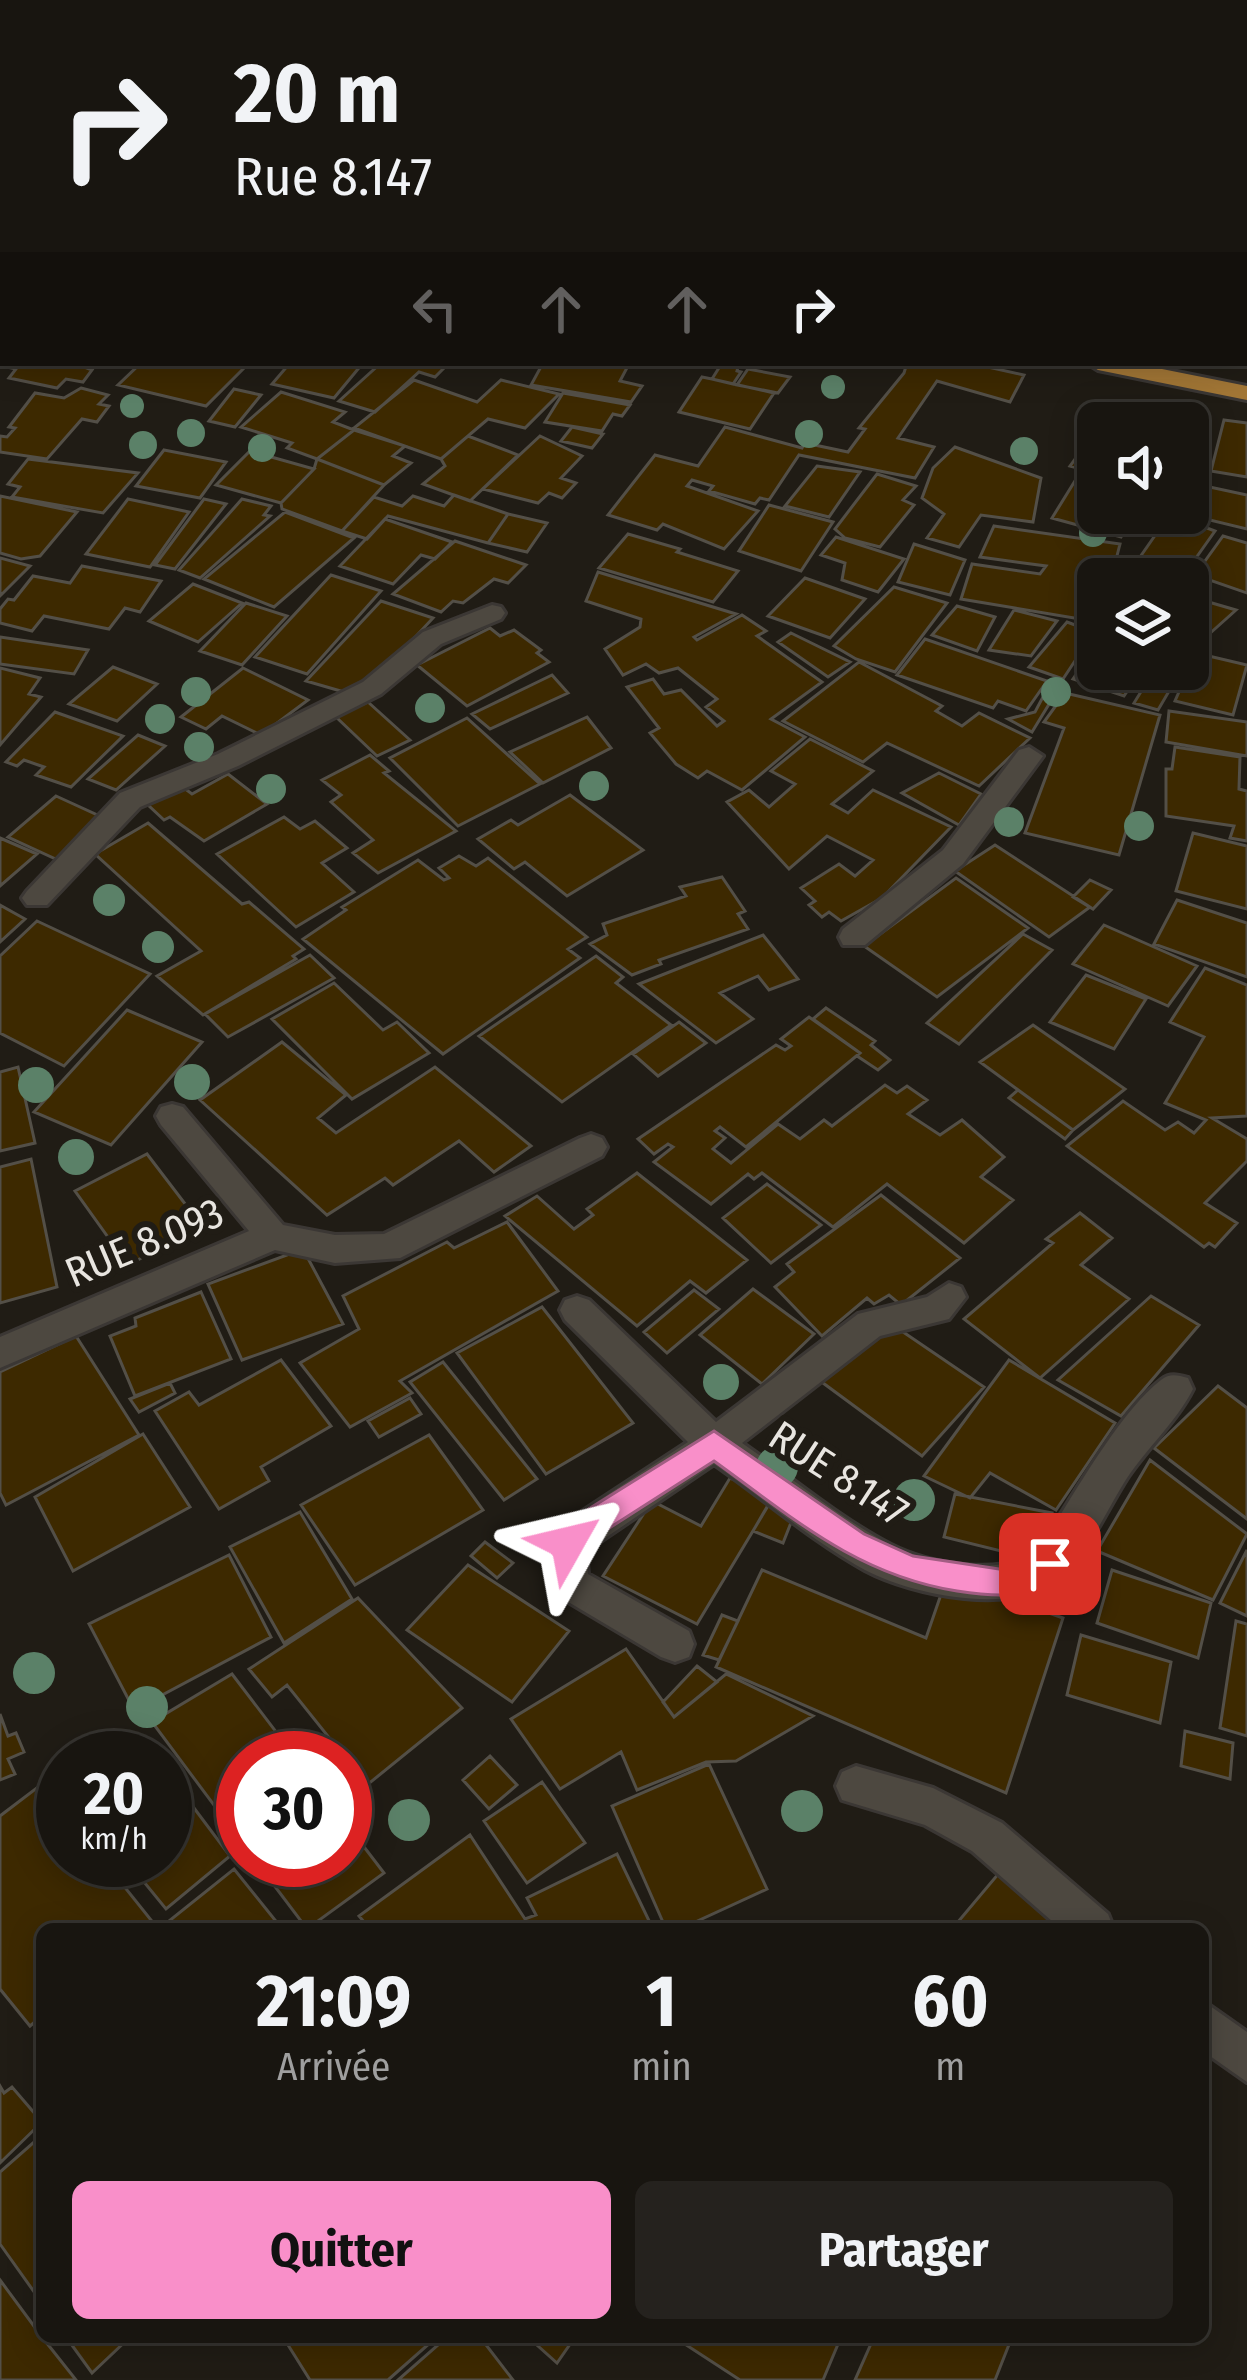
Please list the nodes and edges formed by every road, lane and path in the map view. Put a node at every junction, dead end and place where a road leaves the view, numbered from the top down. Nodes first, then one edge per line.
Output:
1 (1120, 366) edge
2 (1247, 393) edge
3 (492, 613) dead end
4 (1030, 756) dead end
5 (37, 898) dead end
6 (854, 937) dead end
7 (172, 1116) dead end
8 (591, 1148) dead end
9 (273, 1236) junction
10 (949, 1297) dead end
11 (577, 1310) dead end
12 (0, 1353) edge
13 (1175, 1390) dead end
14 (714, 1444) junction
15 (675, 1644) dead end
16 (856, 1786) dead end
17 (1087, 1923) edge
18 (1209, 2028) edge
19 (1247, 2060) edge

1 - 2 main road
3 - 5 street
4 - 6 street
7 - 9 street
8 - 9 street, RUE 8.093
9 - 12 street, RUE 8.093
10 - 14 street, RUE 8.147
11 - 14 street
13 - 14 street, RUE 8.147
14 - 15 street
16 - 17 street
18 - 19 street

